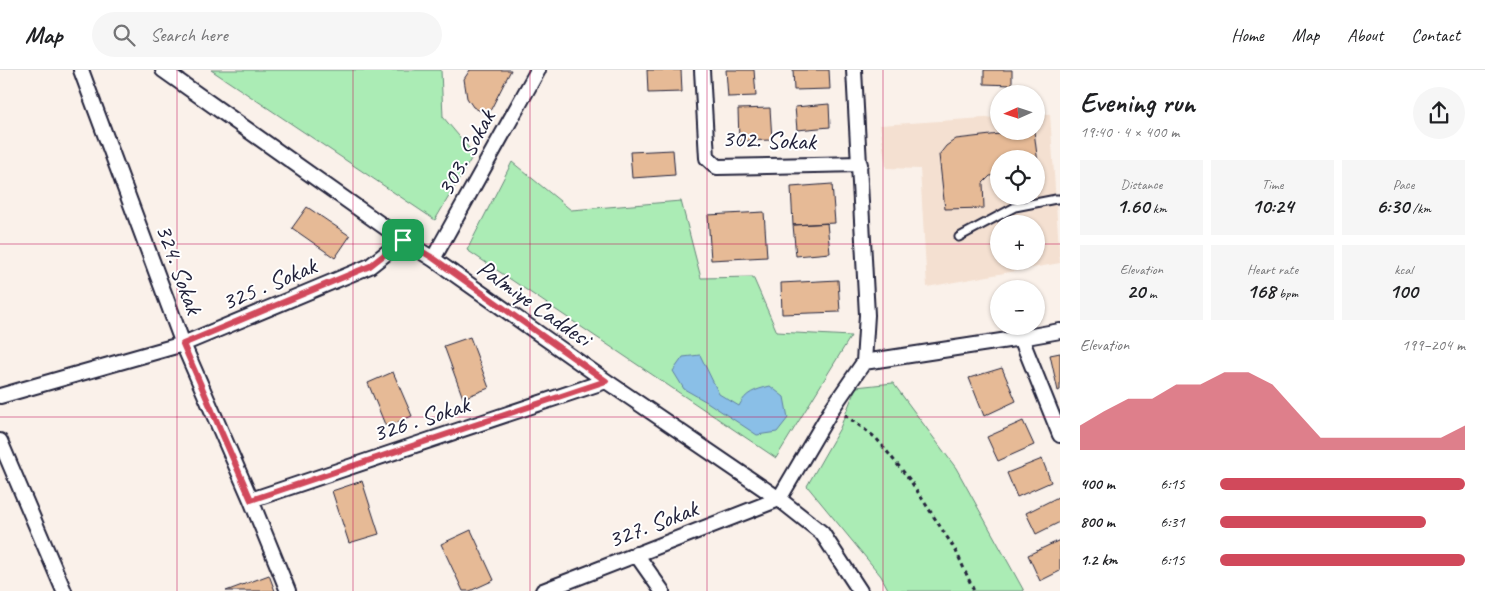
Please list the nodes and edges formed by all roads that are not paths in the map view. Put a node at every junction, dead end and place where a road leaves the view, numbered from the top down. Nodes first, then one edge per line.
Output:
1 (81, 70) edge
2 (163, 70) edge
3 (538, 70) edge
4 (702, 70) edge
5 (854, 70) edge
6 (860, 164) junction
7 (1060, 199) edge
8 (959, 237) dead end
9 (403, 240) junction
10 (433, 258) junction
11 (1060, 331) edge
12 (1020, 338) junction
13 (183, 344) junction
14 (864, 362) junction
15 (606, 381) junction
16 (0, 396) edge
17 (1060, 435) edge
18 (0, 441) edge
19 (779, 499) junction
20 (251, 500) junction
21 (636, 554) junction
22 (64, 591) edge
23 (288, 591) edge
24 (543, 591) edge
25 (662, 591) edge
26 (860, 591) edge

1 - 13 street, 324. Sokak
2 - 9 street, Palmiye Caddesi
3 - 10 street, 303. Sokak
4 - 6 street, 302. Sokak
5 - 6 street
6 - 14 street
7 - 8 lane
9 - 10 street, Palmiye Caddesi
9 - 13 street, 325 . Sokak
10 - 15 street, Palmiye Caddesi
11 - 12 street
12 - 14 street
12 - 17 street
13 - 16 street, 325 . Sokak
13 - 20 street, 324. Sokak
14 - 19 street
15 - 19 street, Palmiye Caddesi
15 - 20 street, 326 . Sokak
18 - 22 street
19 - 21 street, 327. Sokak
19 - 26 street, Palmiye Caddesi
20 - 23 street, 324. Sokak
21 - 24 street, 327. Sokak
21 - 25 street

